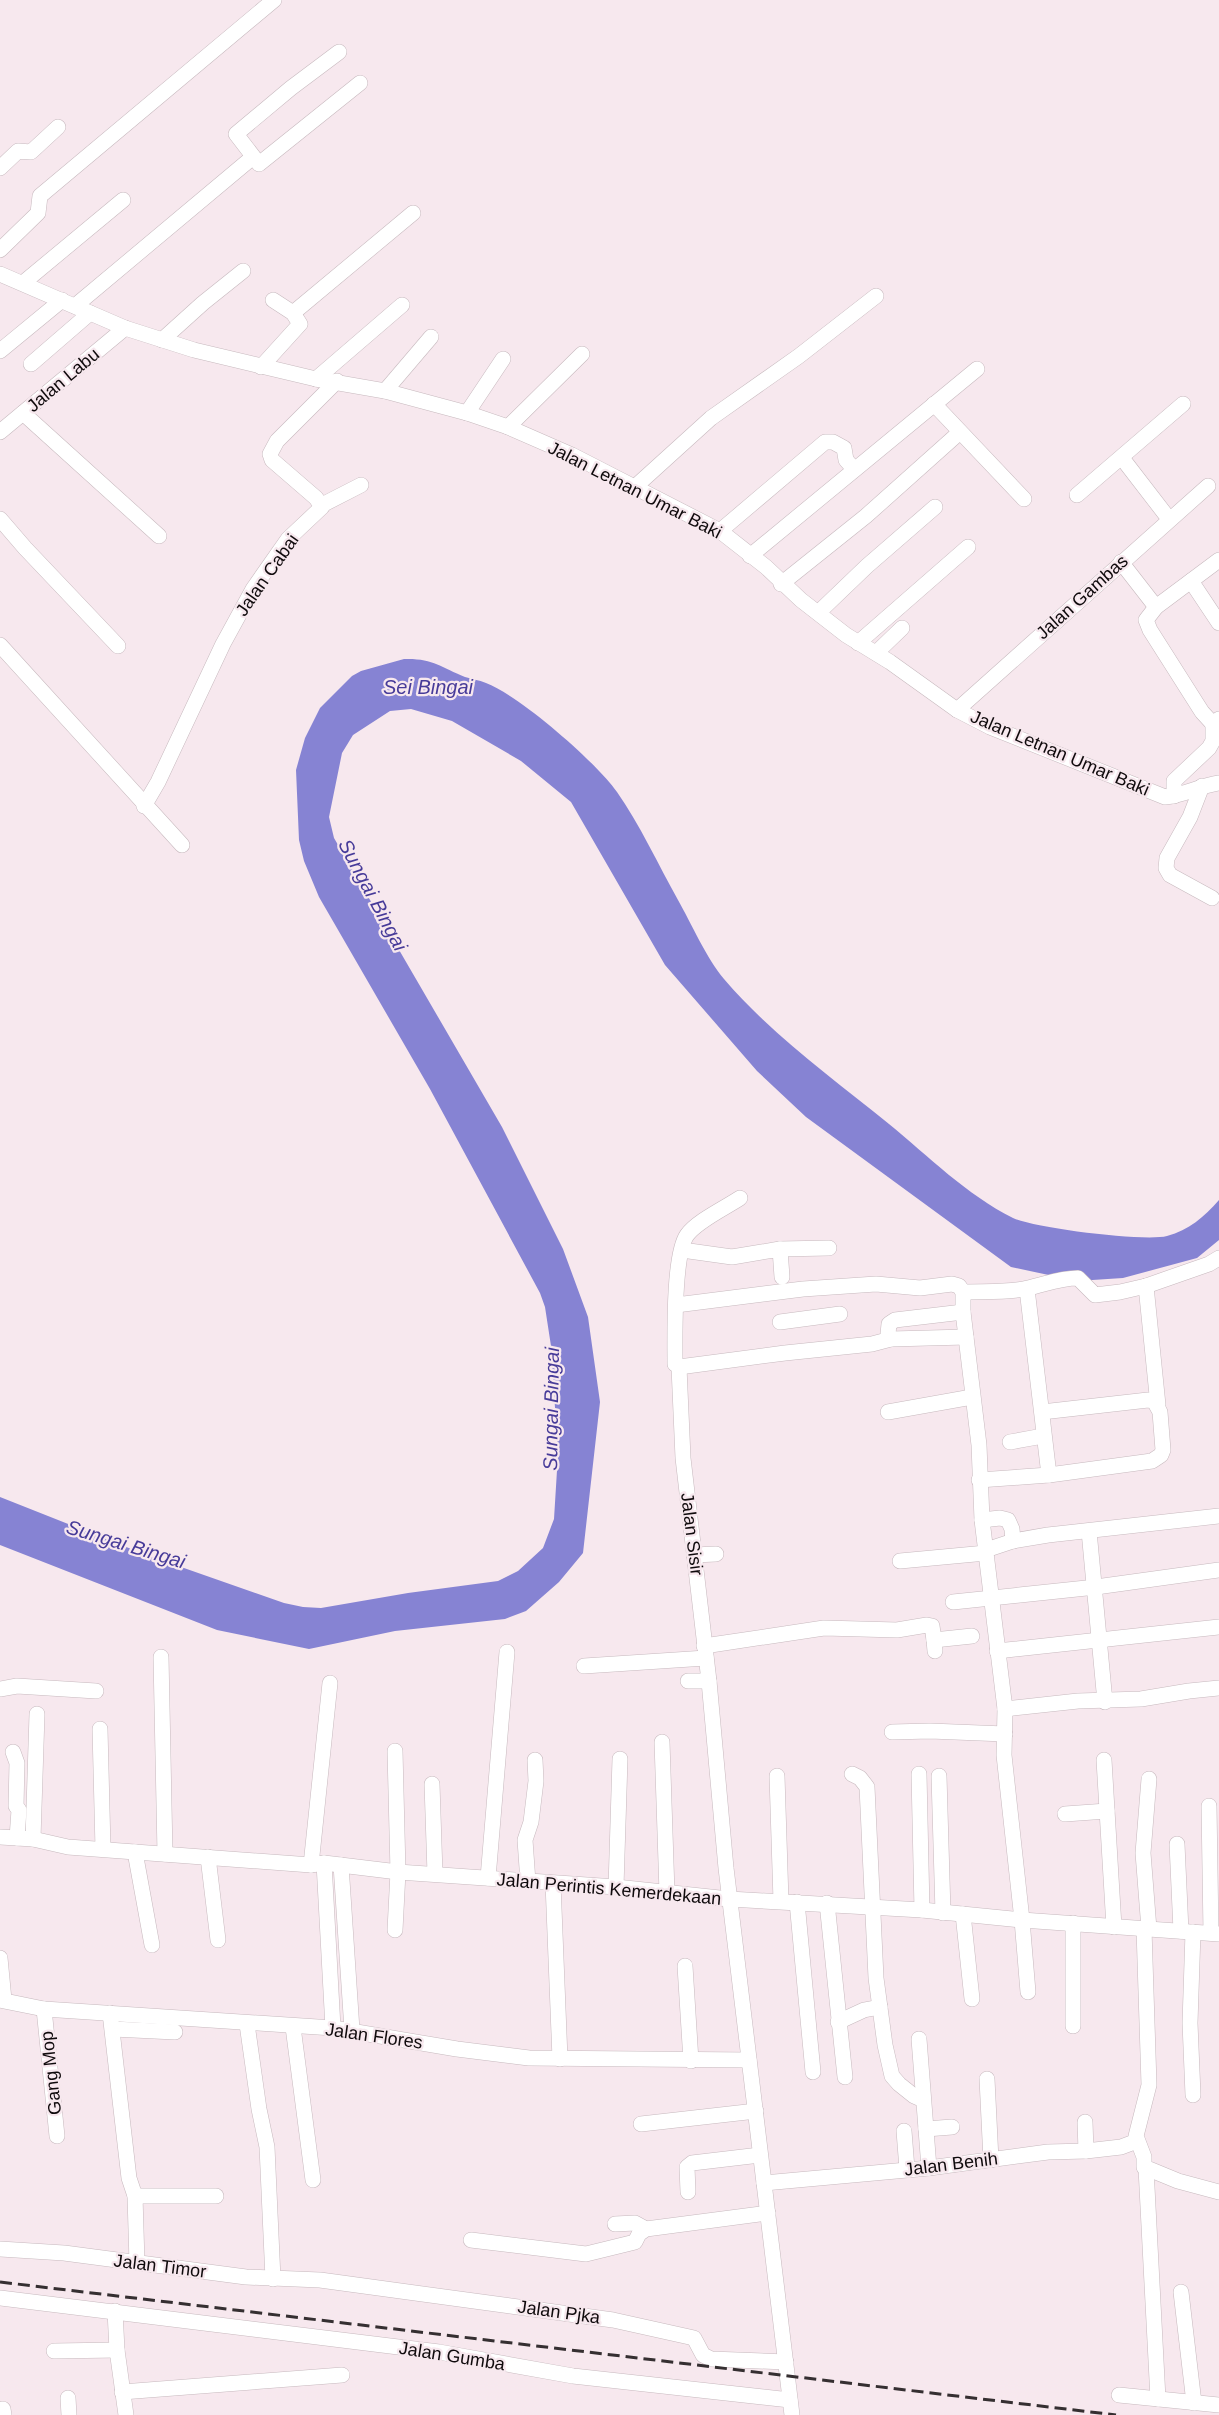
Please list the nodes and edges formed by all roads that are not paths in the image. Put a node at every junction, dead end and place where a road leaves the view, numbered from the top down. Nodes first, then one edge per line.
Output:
1 (274, 0) edge
2 (339, 52) dead end
3 (360, 83) dead end
4 (58, 127) dead end
5 (253, 157) junction
6 (0, 168) edge
7 (123, 200) dead end
8 (414, 213) dead end
9 (0, 250) edge
10 (243, 271) dead end
11 (0, 274) edge
12 (23, 283) junction
13 (876, 296) dead end
14 (273, 300) dead end
15 (68, 303) junction
16 (402, 305) dead end
17 (90, 313) junction
18 (294, 313) junction
19 (125, 328) junction
20 (431, 337) dead end
21 (162, 340) junction
22 (0, 351) edge
23 (582, 354) dead end
24 (503, 358) dead end
25 (31, 364) dead end
26 (261, 367) junction
27 (977, 369) dead end
28 (316, 379) junction
29 (337, 381) junction
30 (385, 391) junction
31 (934, 404) junction
32 (1183, 404) dead end
33 (23, 413) junction
34 (467, 414) junction
35 (508, 427) junction
36 (0, 432) edge
37 (960, 432) junction
38 (1122, 458) junction
39 (854, 469) junction
40 (361, 485) dead end
41 (636, 486) junction
42 (1208, 486) dead end
43 (1077, 495) dead end
44 (1024, 499) dead end
45 (322, 505) junction
46 (935, 507) dead end
47 (0, 519) edge
48 (1169, 519) junction
49 (720, 531) junction
50 (159, 536) dead end
51 (968, 547) dead end
52 (750, 556) junction
53 (1219, 560) edge
54 (1121, 562) junction
55 (1191, 581) junction
56 (781, 584) junction
57 (1156, 607) junction
58 (819, 612) junction
59 (1219, 623) edge
60 (902, 628) dead end
61 (858, 643) junction
62 (0, 645) edge
63 (118, 646) dead end
64 (876, 653) junction
65 (957, 710) junction
66 (1216, 721) edge
67 (1219, 783) edge
68 (1202, 786) junction
69 (1174, 796) junction
70 (144, 806) junction
71 (182, 845) dead end
72 (1212, 898) dead end
73 (740, 1198) dead end
74 (829, 1248) dead end
75 (780, 1249) junction
76 (682, 1250) junction
77 (1219, 1258) edge
78 (782, 1277) dead end
79 (1146, 1286) junction
80 (802, 1289) junction
81 (1027, 1289) junction
82 (963, 1292) junction
83 (676, 1305) junction
84 (963, 1312) junction
85 (840, 1314) dead end
86 (807, 1317) junction
87 (780, 1322) dead end
88 (966, 1337) junction
89 (891, 1339) junction
90 (679, 1367) junction
91 (972, 1397) junction
92 (1158, 1406) junction
93 (888, 1412) dead end
94 (1042, 1412) junction
95 (1042, 1436) junction
96 (1010, 1442) dead end
97 (1049, 1474) junction
98 (979, 1480) junction
99 (1219, 1516) edge
100 (982, 1521) junction
101 (1089, 1531) junction
102 (1013, 1541) junction
103 (986, 1551) junction
104 (717, 1554) dead end
105 (694, 1555) junction
106 (900, 1561) dead end
107 (1219, 1570) edge
108 (1096, 1587) junction
109 (992, 1599) junction
110 (953, 1602) dead end
111 (1219, 1627) edge
112 (972, 1636) dead end
113 (1101, 1639) junction
114 (998, 1650) junction
115 (507, 1652) dead end
116 (705, 1652) junction
117 (161, 1657) dead end
118 (584, 1666) dead end
119 (688, 1681) dead end
120 (709, 1681) junction
121 (330, 1683) dead end
122 (1219, 1688) edge
123 (0, 1689) edge
124 (96, 1690) dead end
125 (1105, 1702) junction
126 (1005, 1709) junction
127 (37, 1714) dead end
128 (100, 1729) dead end
129 (892, 1732) dead end
130 (1005, 1734) junction
131 (662, 1742) dead end
132 (395, 1751) dead end
133 (13, 1752) dead end
134 (620, 1759) dead end
135 (536, 1760) dead end
136 (1104, 1760) dead end
137 (852, 1774) dead end
138 (919, 1774) dead end
139 (777, 1776) dead end
140 (939, 1776) dead end
141 (1149, 1779) dead end
142 (432, 1784) dead end
143 (1209, 1806) dead end
144 (1107, 1811) junction
145 (1065, 1814) dead end
146 (0, 1837) edge
147 (17, 1838) junction
148 (33, 1839) junction
149 (1177, 1844) dead end
150 (103, 1849) junction
151 (135, 1852) junction
152 (165, 1854) junction
153 (208, 1857) junction
154 (318, 1864) junction
155 (340, 1865) junction
156 (398, 1872) junction
157 (435, 1874) junction
158 (488, 1878) junction
159 (528, 1882) junction
160 (553, 1883) junction
161 (616, 1887) junction
162 (667, 1893) junction
163 (729, 1899) junction
164 (781, 1901) junction
165 (797, 1902) junction
166 (827, 1903) junction
167 (872, 1907) junction
168 (922, 1910) junction
169 (943, 1913) junction
170 (963, 1914) junction
171 (1022, 1920) junction
172 (1073, 1923) junction
173 (1114, 1927) junction
174 (1146, 1929) junction
175 (395, 1930) dead end
176 (1187, 1931) junction
177 (1215, 1934) edge
178 (218, 1940) dead end
179 (152, 1945) dead end
180 (0, 1958) edge
181 (685, 1966) dead end
182 (1028, 1992) dead end
183 (972, 1999) dead end
184 (2, 2000) edge
185 (880, 2007) junction
186 (44, 2009) junction
187 (112, 2021) junction
188 (838, 2022) junction
189 (247, 2024) junction
190 (1073, 2026) dead end
191 (292, 2027) junction
192 (333, 2028) junction
193 (352, 2030) junction
194 (175, 2032) dead end
195 (920, 2039) dead end
196 (560, 2059) junction
197 (749, 2060) junction
198 (692, 2061) junction
199 (813, 2072) dead end
200 (845, 2077) dead end
201 (987, 2079) dead end
202 (1193, 2096) dead end
203 (923, 2100) junction
204 (756, 2111) junction
205 (1085, 2122) dead end
206 (641, 2124) dead end
207 (952, 2127) dead end
208 (926, 2129) junction
209 (904, 2131) dead end
210 (57, 2136) dead end
211 (1137, 2140) junction
212 (1086, 2151) junction
213 (760, 2155) junction
214 (991, 2160) junction
215 (929, 2168) junction
216 (1146, 2168) junction
217 (907, 2169) junction
218 (313, 2180) dead end
219 (764, 2183) junction
220 (688, 2192) dead end
221 (1219, 2192) edge
222 (135, 2196) junction
223 (216, 2196) dead end
224 (768, 2213) junction
225 (615, 2224) dead end
226 (646, 2229) junction
227 (471, 2240) dead end
228 (0, 2249) edge
229 (137, 2263) junction
230 (273, 2279) junction
231 (320, 2280) joint
232 (1181, 2292) dead end
233 (0, 2298) edge
234 (115, 2311) junction
235 (117, 2350) junction
236 (54, 2351) dead end
237 (786, 2362) junction
238 (342, 2375) dead end
239 (122, 2392) junction
240 (1119, 2395) dead end
241 (68, 2398) dead end
242 (1158, 2399) junction
243 (1194, 2403) junction
244 (1219, 2405) edge
245 (791, 2407) edge
246 (69, 2415) edge
247 (126, 2415) edge

1 - 9 street
2 - 5 street
3 - 5 street
4 - 6 street
5 - 15 street
7 - 12 street
8 - 18 street
10 - 21 street
11 - 12 street, Jalan Letnan Umar Baki
12 - 15 street, Jalan Letnan Umar Baki
13 - 41 street
14 - 18 street
15 - 17 street, Jalan Letnan Umar Baki
15 - 22 street
16 - 28 street
17 - 19 street, Jalan Letnan Umar Baki
17 - 25 street
18 - 26 street
19 - 21 street, Jalan Letnan Umar Baki
19 - 33 street, Jalan Labu
20 - 30 street
21 - 26 street, Jalan Letnan Umar Baki
23 - 35 street
24 - 34 street
26 - 28 street, Jalan Letnan Umar Baki
27 - 31 street
28 - 29 street, Jalan Letnan Umar Baki
29 - 30 street, Jalan Letnan Umar Baki
29 - 45 street
30 - 34 street, Jalan Letnan Umar Baki
31 - 37 street
31 - 39 street
32 - 38 street
33 - 36 street, Jalan Labu
33 - 50 street
34 - 35 street, Jalan Letnan Umar Baki
35 - 41 street, Jalan Letnan Umar Baki
37 - 44 street
37 - 56 street
38 - 43 street
38 - 48 street
39 - 49 street
39 - 52 street
40 - 45 street, Jalan Cabai
41 - 49 street, Jalan Letnan Umar Baki
42 - 48 street, Jalan Gambas
45 - 70 street, Jalan Cabai
46 - 58 street
47 - 63 street
48 - 54 street, Jalan Gambas
49 - 52 street, Jalan Letnan Umar Baki
51 - 61 street
52 - 56 street, Jalan Letnan Umar Baki
53 - 55 street
54 - 57 street
54 - 65 street, Jalan Gambas
55 - 57 street
55 - 59 street
56 - 58 street, Jalan Letnan Umar Baki
57 - 66 street
58 - 61 street, Jalan Letnan Umar Baki
60 - 64 street
61 - 64 street, Jalan Letnan Umar Baki
62 - 70 street
64 - 65 street, Jalan Letnan Umar Baki
65 - 69 street, Jalan Letnan Umar Baki
66 - 69 street
67 - 68 street, Jalan Letnan Umar Baki
68 - 69 street, Jalan Letnan Umar Baki
68 - 72 street
70 - 71 street
73 - 76 street, Jalan Sisir
74 - 75 street
75 - 76 street
75 - 78 street
76 - 83 street, Jalan Sisir
77 - 79 street
79 - 81 street
79 - 92 street
80 - 82 street
80 - 83 street
80 - 86 street
81 - 82 street
81 - 94 street
82 - 84 street
83 - 90 street, Jalan Sisir
84 - 88 street
84 - 89 street
85 - 86 street
86 - 87 street
88 - 89 street
88 - 91 street
89 - 90 street
90 - 105 street, Jalan Sisir
91 - 93 street
91 - 98 street
92 - 94 street
92 - 97 street
94 - 95 street
95 - 96 street
95 - 97 street
97 - 98 street
98 - 100 street
99 - 101 street
100 - 102 street
100 - 103 street
101 - 102 street
101 - 108 street
102 - 103 street
103 - 106 street
103 - 109 street
104 - 105 street
105 - 116 street, Jalan Sisir
107 - 108 street
108 - 109 street
108 - 113 street
109 - 110 street
109 - 114 street
111 - 113 street
112 - 116 street
113 - 114 street
113 - 125 street
114 - 126 street
115 - 158 street
116 - 118 street
116 - 120 street, Jalan Sisir
117 - 152 street
119 - 120 street
120 - 163 street, Jalan Sisir
121 - 154 street
122 - 125 street
123 - 124 street
125 - 126 street
126 - 130 street
127 - 148 street
128 - 150 street
129 - 130 street
130 - 171 street
131 - 162 street
132 - 156 street
133 - 147 street
134 - 161 street
135 - 159 street
136 - 144 street
137 - 167 street
138 - 168 street
139 - 164 street
140 - 169 street
141 - 174 street
142 - 157 street
143 - 177 street
144 - 145 street
144 - 173 street
146 - 147 street, Jalan Perintis Kemerdekaan
147 - 148 street, Jalan Perintis Kemerdekaan
148 - 150 street, Jalan Perintis Kemerdekaan
149 - 176 street
150 - 151 street, Jalan Perintis Kemerdekaan
151 - 152 street, Jalan Perintis Kemerdekaan
151 - 179 street
152 - 153 street, Jalan Perintis Kemerdekaan
153 - 154 street, Jalan Perintis Kemerdekaan
153 - 178 street
154 - 155 street, Jalan Perintis Kemerdekaan
154 - 192 street
155 - 156 street, Jalan Perintis Kemerdekaan
155 - 193 street
156 - 157 street, Jalan Perintis Kemerdekaan
156 - 175 street
157 - 158 street, Jalan Perintis Kemerdekaan
158 - 159 street, Jalan Perintis Kemerdekaan
159 - 160 street, Jalan Perintis Kemerdekaan
160 - 161 street, Jalan Perintis Kemerdekaan
160 - 196 street
161 - 162 street, Jalan Perintis Kemerdekaan
162 - 163 street, Jalan Perintis Kemerdekaan
163 - 164 street, Jalan Perintis Kemerdekaan
163 - 197 street, Jalan Sisir
164 - 165 street, Jalan Perintis Kemerdekaan
165 - 166 street, Jalan Perintis Kemerdekaan
165 - 199 street
166 - 167 street, Jalan Perintis Kemerdekaan
166 - 188 street
167 - 168 street, Jalan Perintis Kemerdekaan
167 - 185 street
168 - 169 street, Jalan Perintis Kemerdekaan
169 - 170 street, Jalan Perintis Kemerdekaan
170 - 171 street, Jalan Perintis Kemerdekaan
170 - 183 street
171 - 172 street, Jalan Perintis Kemerdekaan
171 - 182 street
172 - 173 street, Jalan Perintis Kemerdekaan
172 - 190 street
173 - 174 street, Jalan Perintis Kemerdekaan
174 - 176 street, Jalan Perintis Kemerdekaan
174 - 211 street
176 - 177 street, Jalan Perintis Kemerdekaan
176 - 202 street
180 - 184 street
181 - 198 street
184 - 186 street, Jalan Flores
185 - 188 street
185 - 203 street
186 - 187 street, Jalan Flores
186 - 210 street, Gang Mop
187 - 189 street, Jalan Flores
187 - 194 street
187 - 222 street
188 - 200 street
189 - 191 street, Jalan Flores
189 - 230 street
191 - 192 street, Jalan Flores
191 - 218 street
192 - 193 street, Jalan Flores
193 - 196 street, Jalan Flores
195 - 203 street
196 - 198 street, Jalan Flores
197 - 198 street, Jalan Flores
197 - 204 street, Jalan Sisir
201 - 214 street
203 - 208 street
204 - 206 street
204 - 213 street, Jalan Sisir
205 - 212 street
207 - 208 street
208 - 215 street
209 - 217 street
211 - 212 street, Jalan Benih
211 - 216 street
212 - 214 street, Jalan Benih
213 - 219 street, Jalan Sisir
213 - 220 street
214 - 215 street, Jalan Benih
215 - 217 street, Jalan Benih
216 - 221 street
216 - 242 street
217 - 219 street, Jalan Benih
219 - 224 street, Jalan Sisir
222 - 223 street
222 - 229 street
224 - 226 street
224 - 237 street, Jalan Sisir
225 - 226 street
226 - 227 street
228 - 229 street, Jalan Timor
229 - 230 street, Jalan Timor
230 - 231 street, Jalan Timor
231 - 237 street, Jalan Pjka
232 - 243 street
233 - 234 street, Jalan Gumba
234 - 235 street
234 - 245 street, Jalan Gumba
235 - 236 street
235 - 239 street
237 - 245 street, Jalan Sisir
238 - 239 street
239 - 247 street
240 - 242 street
241 - 246 street
242 - 243 street
243 - 244 street

